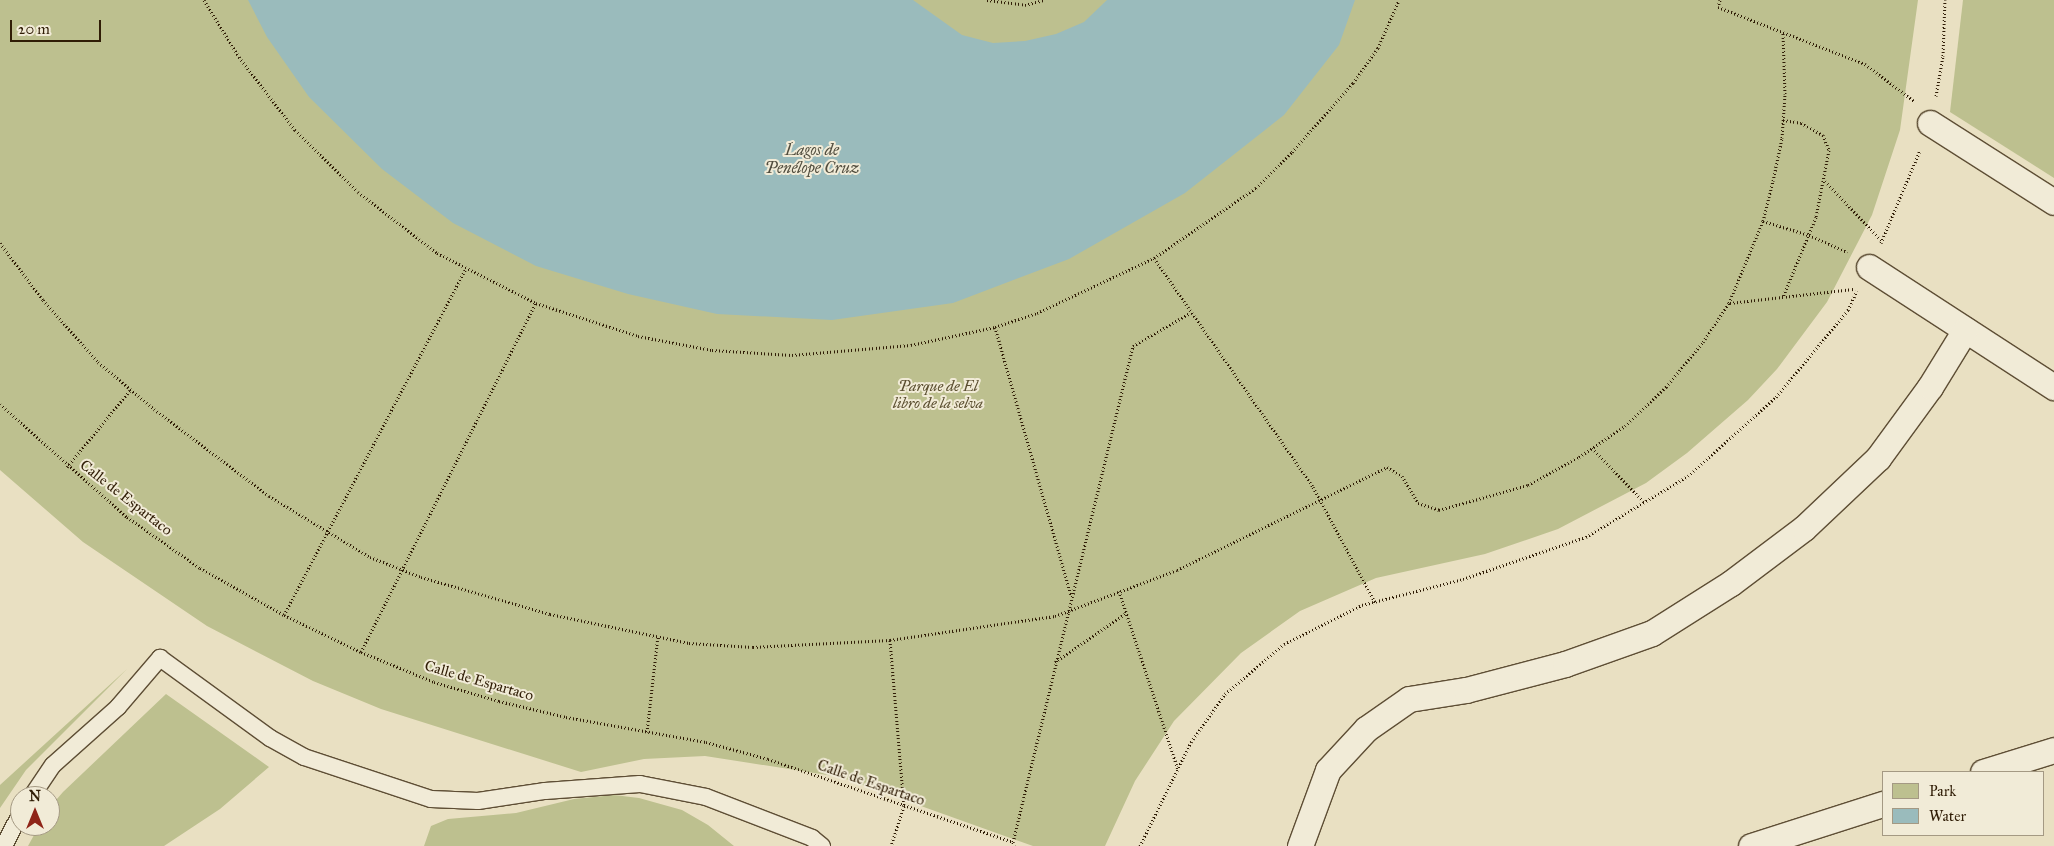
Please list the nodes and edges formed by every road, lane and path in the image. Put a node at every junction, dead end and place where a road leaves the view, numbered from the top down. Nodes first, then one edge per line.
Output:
1 (204, 0) edge
2 (987, 0) edge
3 (1044, 0) edge
4 (1399, 0) edge
5 (1720, 0) edge
6 (1945, 0) edge
7 (1783, 32) junction
8 (1931, 118) junction
9 (1783, 120) junction
10 (1825, 181) junction
11 (2054, 202) edge
12 (1764, 221) junction
13 (1809, 235) junction
14 (1882, 241) junction
15 (0, 243) edge
16 (1154, 258) junction
17 (1870, 265) junction
18 (466, 269) junction
19 (1783, 297) junction
20 (536, 303) junction
21 (1730, 303) junction
22 (1190, 314) junction
23 (995, 327) junction
24 (1965, 330) junction
25 (2054, 387) edge
26 (130, 389) junction
27 (0, 404) edge
28 (1592, 448) junction
29 (67, 466) junction
30 (1321, 500) junction
31 (1644, 502) junction
32 (327, 532) junction
33 (402, 569) junction
34 (1118, 591) junction
35 (1071, 597) junction
36 (1376, 602) junction
37 (1068, 611) junction
38 (1126, 613) junction
39 (284, 615) junction
40 (658, 636) junction
41 (890, 640) junction
42 (361, 652) junction
43 (1055, 662) junction
44 (647, 732) junction
45 (2054, 750) edge
46 (1178, 769) junction
47 (1986, 771) edge
48 (39, 786) edge
49 (1882, 804) edge
50 (904, 806) junction
51 (10, 834) edge
52 (1014, 844) edge
53 (4, 846) edge
54 (822, 846) edge
55 (891, 846) edge
56 (1140, 846) edge
57 (1300, 846) edge
58 (1751, 846) edge

1 - 18 path
2 - 3 path
4 - 16 path
5 - 7 path
6 - 8 path
7 - 8 path
7 - 9 path
8 - 11 street
8 - 14 path
9 - 10 path
9 - 12 path
10 - 13 path
10 - 14 path
12 - 13 path
12 - 21 path
13 - 17 path
13 - 19 path
14 - 17 path
15 - 26 path
16 - 22 path
16 - 23 path
17 - 24 street
18 - 20 path
18 - 32 path
19 - 21 path
19 - 31 path
20 - 23 path
20 - 33 path
21 - 28 path
22 - 30 path
22 - 35 path
23 - 35 path
24 - 25 street
24 - 57 street
26 - 29 path
26 - 32 path
27 - 29 path, Calle de Espartaco
28 - 30 path
28 - 31 path
29 - 39 path, Calle de Espartaco
30 - 34 path
30 - 36 path
31 - 36 path
32 - 33 path
32 - 39 path
33 - 40 path
33 - 42 path
34 - 37 path
34 - 38 path
35 - 37 path
36 - 46 path
37 - 41 path
37 - 43 path
38 - 43 path
38 - 46 path
39 - 42 path, Calle de Espartaco
40 - 41 path
40 - 44 path
41 - 50 path
42 - 44 path, Calle de Espartaco
43 - 52 path
44 - 50 path, Calle de Espartaco
45 - 47 street
46 - 56 path
48 - 54 lane
49 - 58 street
50 - 52 path, Calle de Espartaco
50 - 55 path
51 - 53 lane

